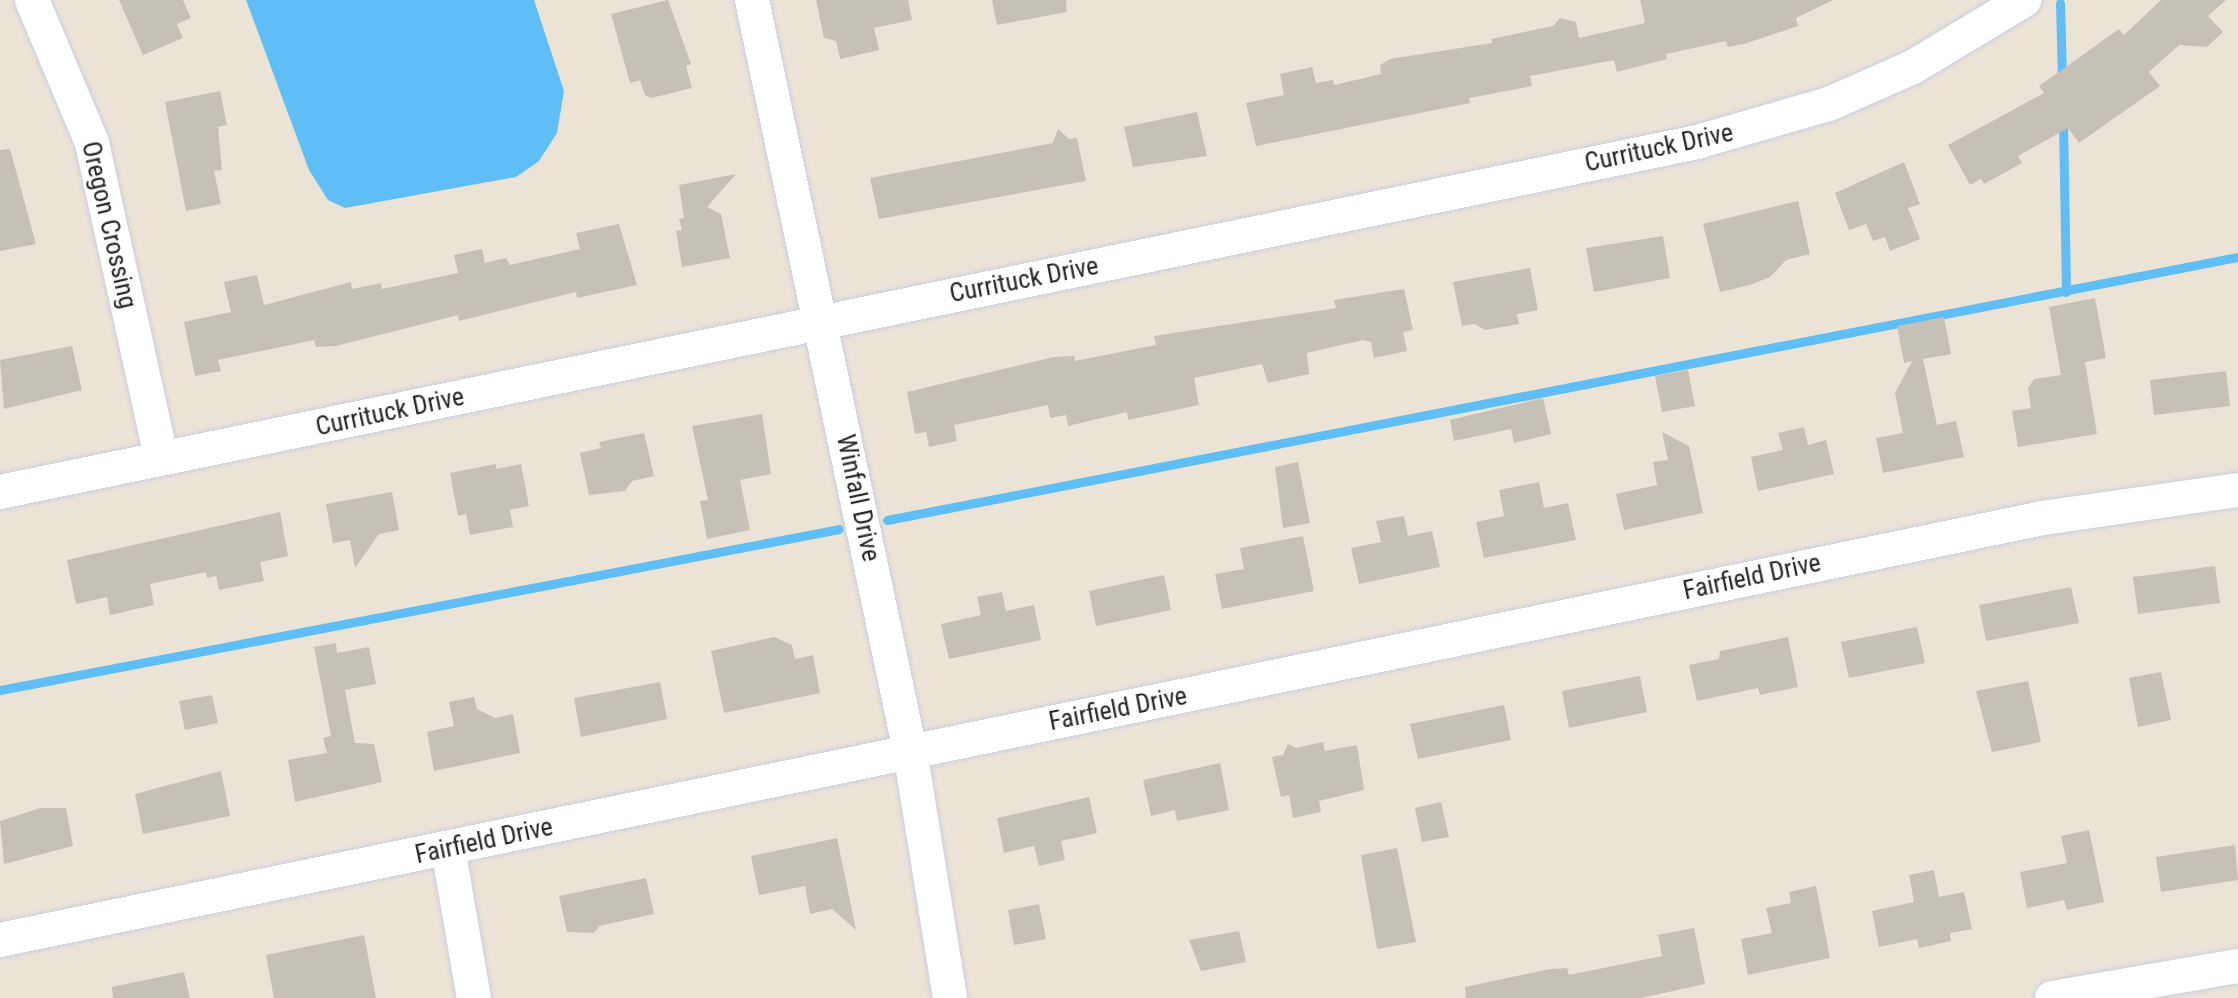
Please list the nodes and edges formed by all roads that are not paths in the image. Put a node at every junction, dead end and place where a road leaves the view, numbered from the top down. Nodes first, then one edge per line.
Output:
1 (32, 0) edge
2 (752, 0) edge
3 (2024, 0) edge
4 (821, 322) junction
5 (161, 457) junction
6 (2238, 490) edge
7 (0, 492) edge
8 (910, 751) junction
9 (448, 848) junction
10 (0, 940) edge
11 (2238, 966) edge
12 (474, 998) edge
13 (950, 998) edge
14 (2052, 998) edge

1 - 5 street, Oregon Crossing
2 - 4 street, Winfall Drive
3 - 4 street, Currituck Drive
4 - 5 street, Currituck Drive
4 - 8 street, Winfall Drive
5 - 7 street, Currituck Drive
6 - 8 street, Fairfield Drive
8 - 9 street, Fairfield Drive
8 - 13 street, Winfall Drive
9 - 10 street, Fairfield Drive
9 - 12 street
11 - 14 street

